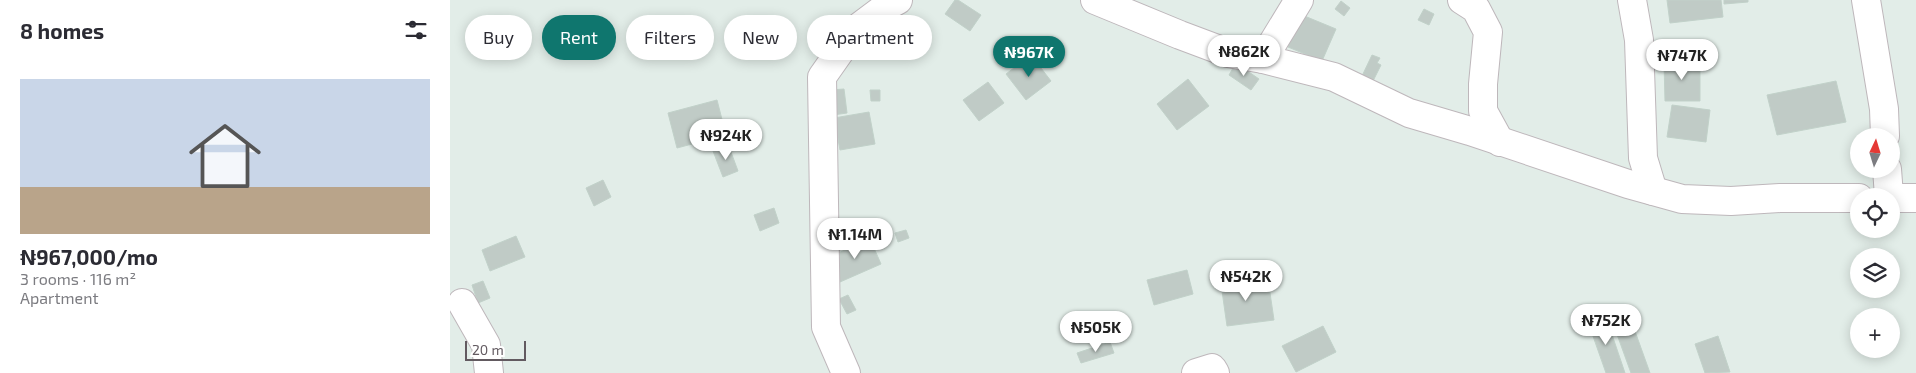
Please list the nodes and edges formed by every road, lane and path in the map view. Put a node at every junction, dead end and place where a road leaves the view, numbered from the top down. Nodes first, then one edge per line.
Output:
1 (898, 0) edge
2 (1095, 0) edge
3 (1299, 0) edge
4 (1462, 0) edge
5 (1632, 0) edge
6 (1866, 0) edge
7 (1264, 59) junction
8 (1885, 128) edge
9 (1500, 142) junction
10 (1653, 191) junction
11 (1900, 197) edge
12 (1850, 198) edge
13 (1916, 198) edge
14 (462, 303) dead end
15 (489, 373) edge
16 (846, 373) edge
17 (1196, 373) edge
18 (1214, 373) edge

1 - 16 street
2 - 7 street
3 - 7 street
4 - 9 street
5 - 10 street
6 - 8 street
7 - 9 street
9 - 10 street
10 - 12 street
11 - 13 street
14 - 15 street
17 - 18 street

